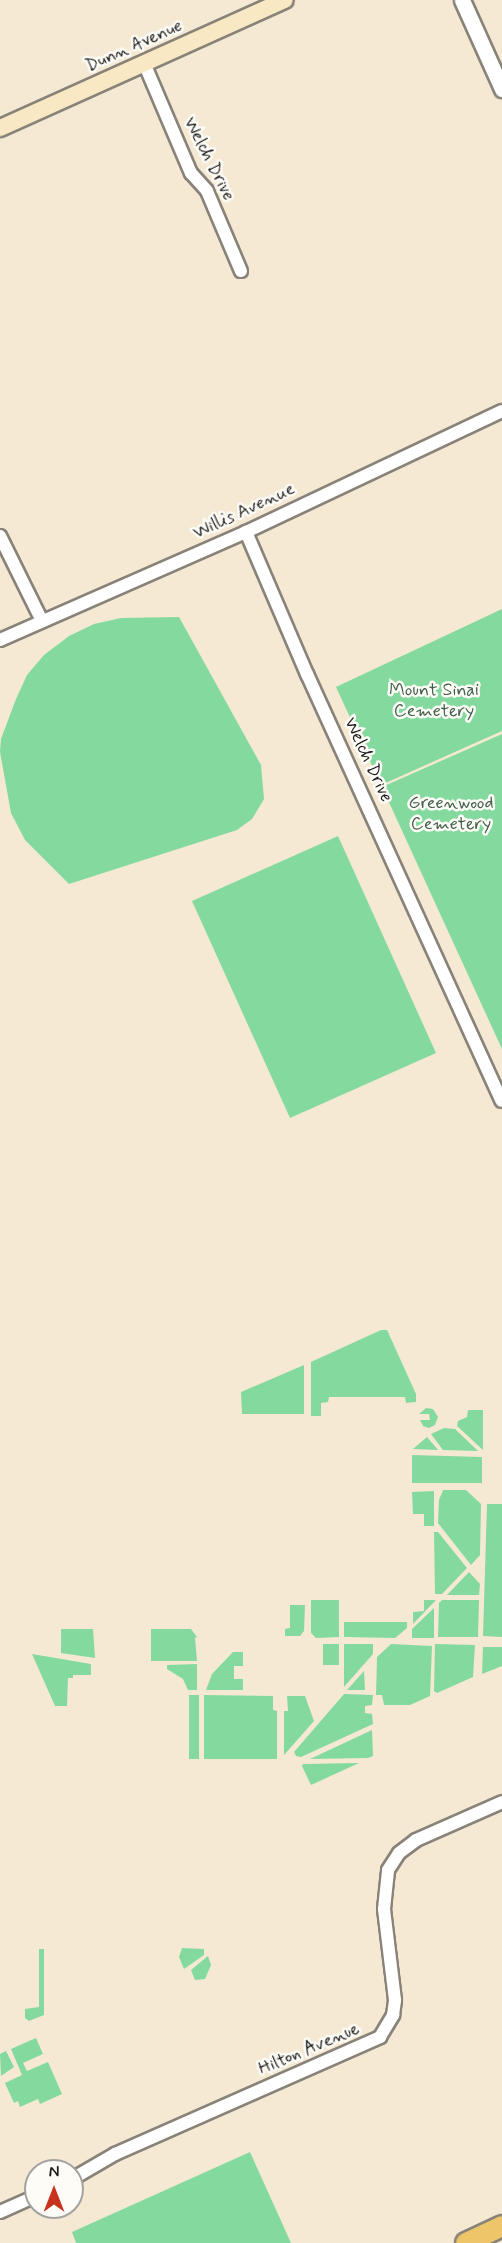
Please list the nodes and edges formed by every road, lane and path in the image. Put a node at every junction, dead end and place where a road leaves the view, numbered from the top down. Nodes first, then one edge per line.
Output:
1 (285, 0) edge
2 (462, 0) edge
3 (144, 63) junction
4 (502, 89) edge
5 (0, 128) edge
6 (241, 272) dead end
7 (502, 411) edge
8 (246, 532) junction
9 (0, 536) edge
10 (42, 621) junction
11 (0, 640) edge
12 (502, 1101) edge
13 (502, 1802) edge
14 (84, 2172) edge
15 (24, 2201) edge
16 (0, 2212) edge
17 (502, 2226) edge
18 (466, 2243) edge

1 - 3 main road, Dunn Avenue
2 - 4 street
3 - 5 main road, Dunn Avenue
3 - 6 street, Welch Drive
7 - 8 street, Willis Avenue
8 - 10 street, Willis Avenue
8 - 12 street, Welch Drive
9 - 10 street
10 - 11 street, Willis Avenue
13 - 14 street, Hilton Avenue
15 - 16 street
17 - 18 main road

